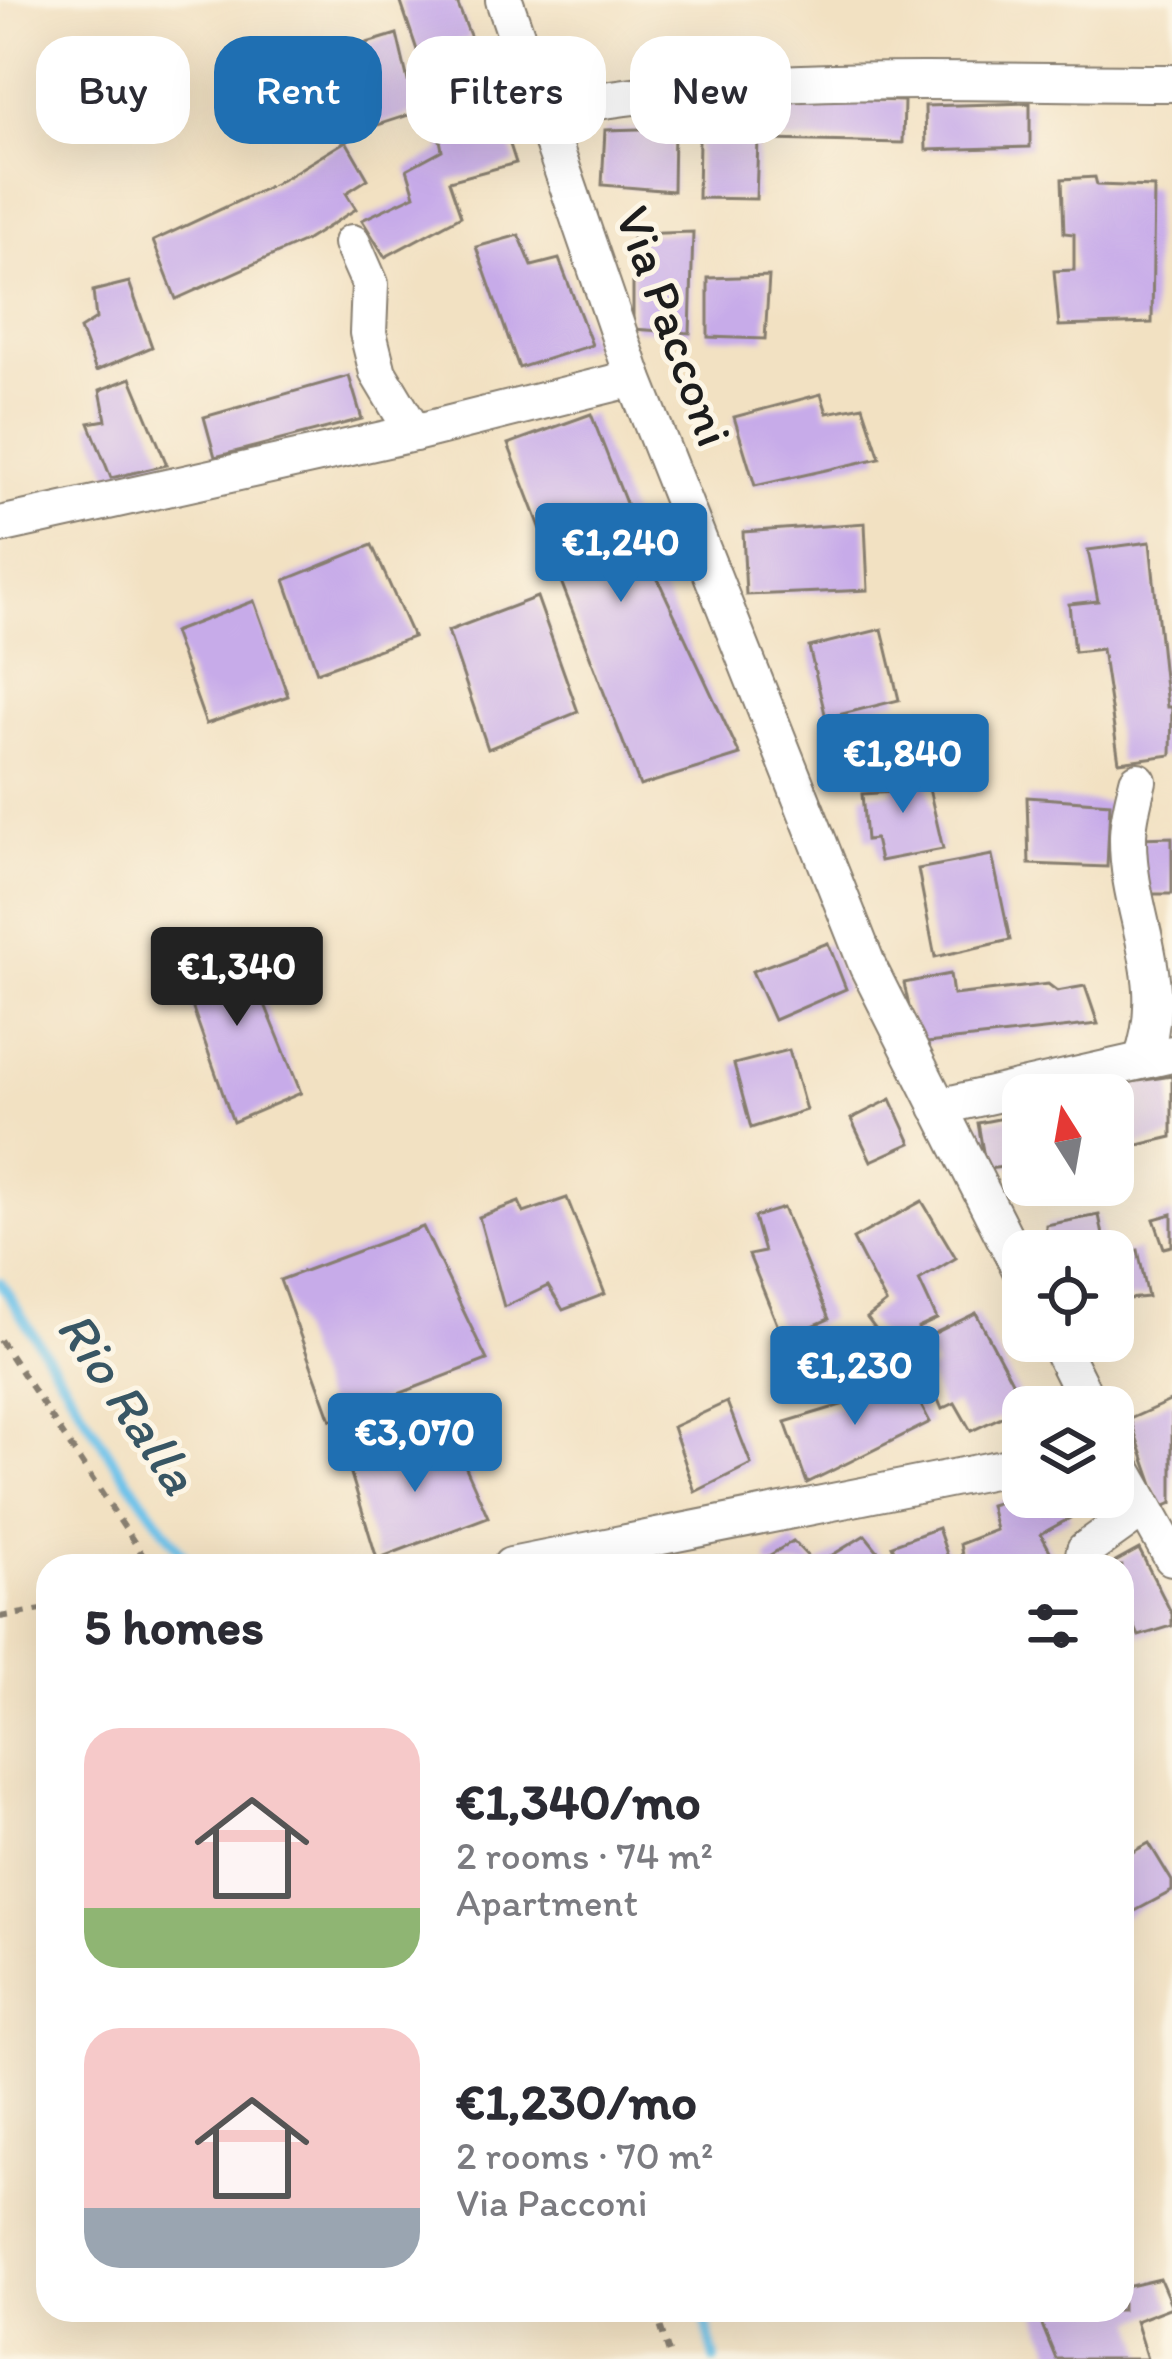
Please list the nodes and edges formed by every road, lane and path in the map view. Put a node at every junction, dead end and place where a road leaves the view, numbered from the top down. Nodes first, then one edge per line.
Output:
1 (504, 0) edge
2 (517, 36) edge
3 (1172, 82) edge
4 (606, 98) edge
5 (556, 144) edge
6 (352, 243) dead end
7 (634, 378) junction
8 (414, 433) junction
9 (0, 525) edge
10 (1138, 781) dead end
11 (1157, 1057) edge
12 (938, 1106) junction
13 (1002, 1232) edge
14 (0, 1340) edge
15 (1002, 1468) edge
16 (1134, 1494) edge
17 (1142, 1510) junction
18 (142, 1554) edge
19 (572, 1554) edge
20 (1084, 1554) edge
21 (1172, 1557) edge
22 (36, 1611) edge
23 (0, 1617) edge
24 (659, 2322) edge
25 (671, 2359) edge

1 - 2 street, Via Pacconi
3 - 4 street
5 - 7 street, Via Pacconi
6 - 8 street
7 - 8 street
7 - 12 street, Via Pacconi
8 - 9 street
10 - 11 street
11 - 12 street
12 - 13 street, Via Pacconi
14 - 18 path
15 - 19 street
16 - 17 street
17 - 20 street
17 - 21 street
22 - 23 path
24 - 25 path

